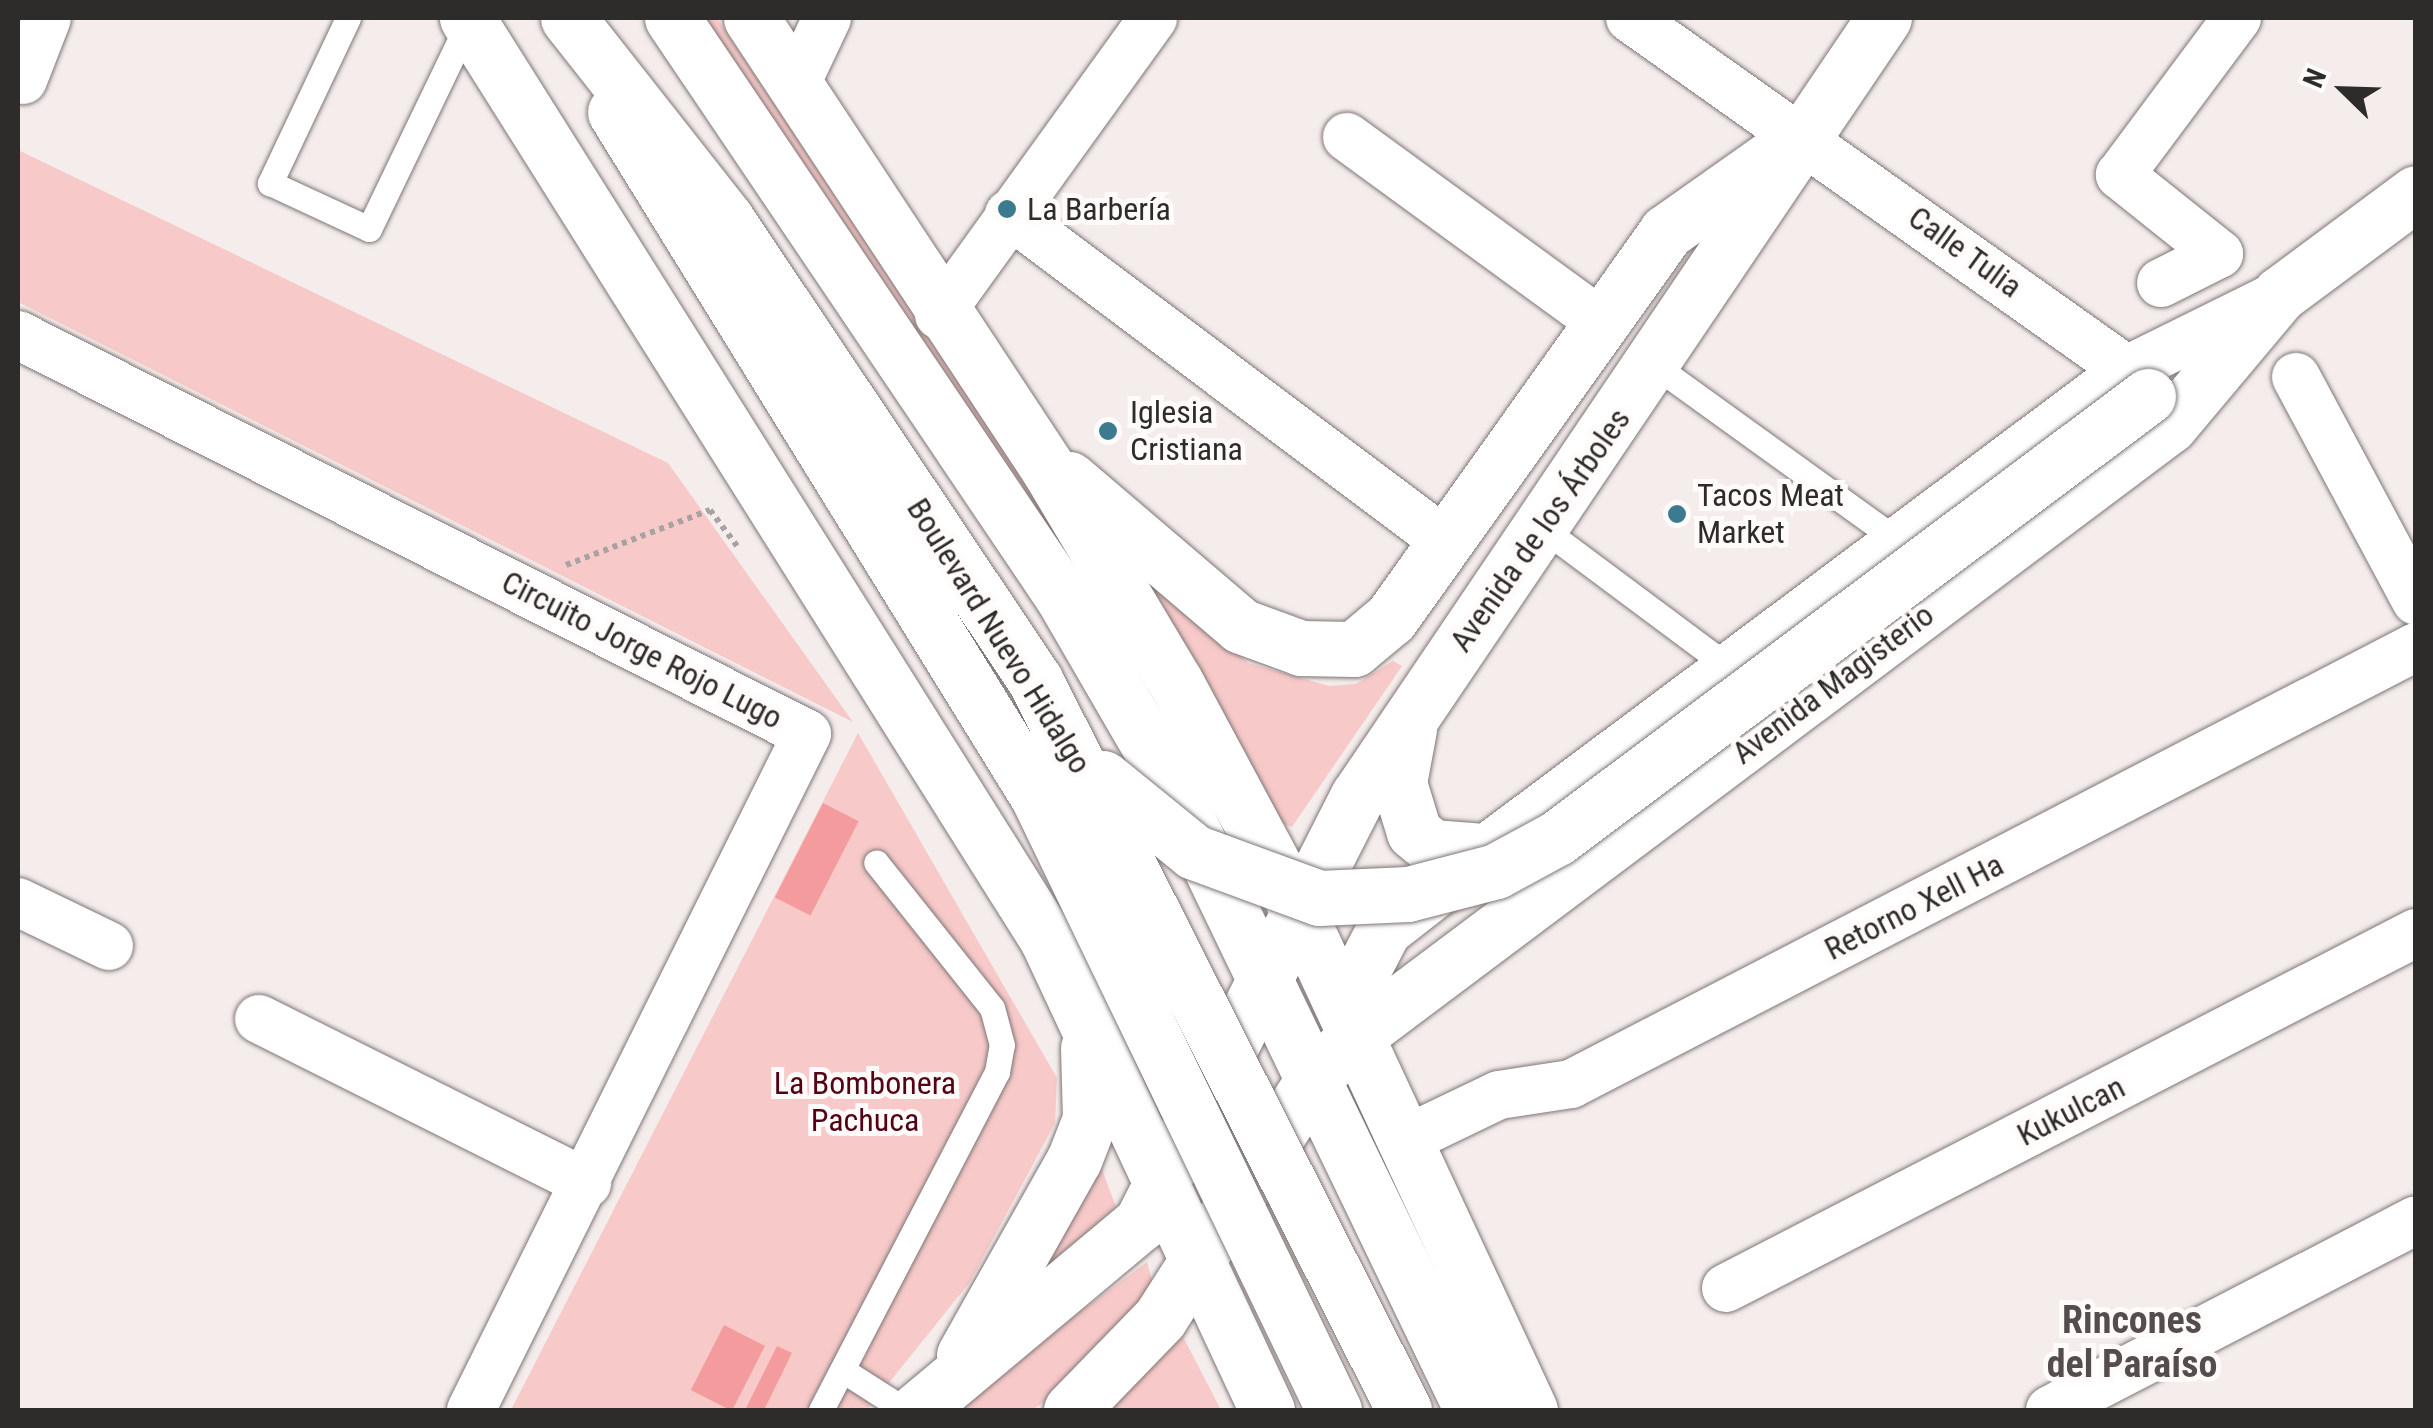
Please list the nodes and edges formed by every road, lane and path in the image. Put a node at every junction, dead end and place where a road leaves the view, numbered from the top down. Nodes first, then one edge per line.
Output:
1 (46, 18) edge
2 (348, 18) edge
3 (568, 18) edge
4 (672, 18) edge
5 (751, 18) edge
6 (827, 18) edge
7 (1153, 18) edge
8 (1630, 18) edge
9 (1884, 18) edge
10 (2237, 18) edge
11 (468, 19) edge
12 (597, 74) dead end
13 (23, 80) dead end
14 (796, 84) junction
15 (1804, 135) junction
16 (1347, 137) dead end
17 (2416, 193) edge
18 (1010, 214) junction
19 (2161, 283) dead end
20 (2280, 294) junction
21 (939, 315) junction
22 (1602, 323) junction
23 (18, 335) edge
24 (1654, 366) junction
25 (2296, 378) dead end
26 (2138, 383) junction
27 (1049, 470) junction
28 (1542, 528) junction
29 (1446, 542) junction
30 (1898, 542) junction
31 (746, 558) dead end
32 (2416, 601) edge
33 (548, 603) junction
34 (2416, 647) edge
35 (1730, 668) junction
36 (1411, 715) junction
37 (1075, 752) junction
38 (1483, 851) junction
39 (876, 862) dead end
40 (18, 902) edge
41 (1295, 905) junction
42 (2416, 933) edge
43 (1047, 939) junction
44 (109, 946) dead end
45 (1467, 957) junction
46 (1267, 972) junction
47 (259, 1019) dead end
48 (1084, 1020) junction
49 (1354, 1038) junction
50 (1227, 1060) junction
51 (1314, 1078) junction
52 (1404, 1142) junction
53 (1251, 1176) junction
54 (588, 1183) junction
55 (1163, 1189) junction
56 (2416, 1220) edge
57 (1197, 1262) junction
58 (1461, 1262) junction
59 (1726, 1288) dead end
60 (1426, 1312) junction
61 (844, 1371) junction
62 (922, 1402) edge
63 (472, 1410) edge
64 (821, 1410) edge
65 (1071, 1410) edge
66 (1267, 1410) edge
67 (1334, 1410) edge
68 (1404, 1410) edge
69 (1472, 1410) edge
70 (1530, 1410) edge
71 (2050, 1410) edge

1 - 13 street
2 - 11 lane
3 - 37 main road, Boulevard Nuevo Hidalgo, bridge
4 - 46 main road, Boulevard Nuevo Hidalgo
5 - 14 main road
6 - 14 street
7 - 18 street
8 - 15 street, Calle Tulia
9 - 15 main road, Avenida de los Árboles
10 - 19 street
11 - 43 main road
12 - 67 main road, Boulevard Nuevo Hidalgo, bridge
14 - 21 main road
15 - 22 main road
15 - 24 main road, Avenida de los Árboles
15 - 26 street, Calle Tulia
16 - 22 street
17 - 20 main road, Avenida Magisterio
18 - 21 street
18 - 29 street
20 - 26 main road
20 - 45 main road, Avenida Magisterio
21 - 27 main road
22 - 29 main road
23 - 33 street, Circuito Jorge Rojo Lugo
24 - 28 main road, Avenida de los Árboles
24 - 30 lane
25 - 32 street
26 - 30 street
26 - 37 main road, bridge
27 - 29 main road
27 - 41 main road
28 - 35 lane
28 - 36 main road, Avenida de los Árboles
30 - 35 street
31 - 33 path
33 - 54 street, Circuito Jorge Rojo Lugo
34 - 52 street, Retorno Xell Ha
35 - 38 street
36 - 38 main road
36 - 41 main road, Avenida de los Árboles
37 - 68 main road, Boulevard Nuevo Hidalgo, bridge
38 - 49 main road
39 - 61 lane
40 - 44 street
41 - 46 main road, Avenida de los Árboles
41 - 49 main road
42 - 59 street, Kukulcan
43 - 48 main road
43 - 50 main road
45 - 49 main road, Avenida Magisterio
45 - 52 main road
46 - 50 main road, Avenida de los Árboles
46 - 51 main road, Boulevard Nuevo Hidalgo
47 - 54 street
48 - 55 main road
48 - 62 main road
49 - 51 main road, Avenida Magisterio
49 - 52 main road
50 - 51 main road
50 - 55 main road, Avenida de los Árboles
51 - 53 main road, Avenida Magisterio
51 - 58 main road
51 - 60 main road, Boulevard Nuevo Hidalgo
52 - 58 main road
53 - 55 main road
53 - 57 main road, Avenida Magisterio
53 - 60 main road
54 - 63 street, Circuito Jorge Rojo Lugo
55 - 57 main road
55 - 62 main road, Avenida de los Árboles
56 - 71 street
57 - 65 main road, Avenida Magisterio
57 - 66 main road
58 - 70 main road
60 - 69 main road, Boulevard Nuevo Hidalgo
61 - 62 lane
61 - 64 lane

